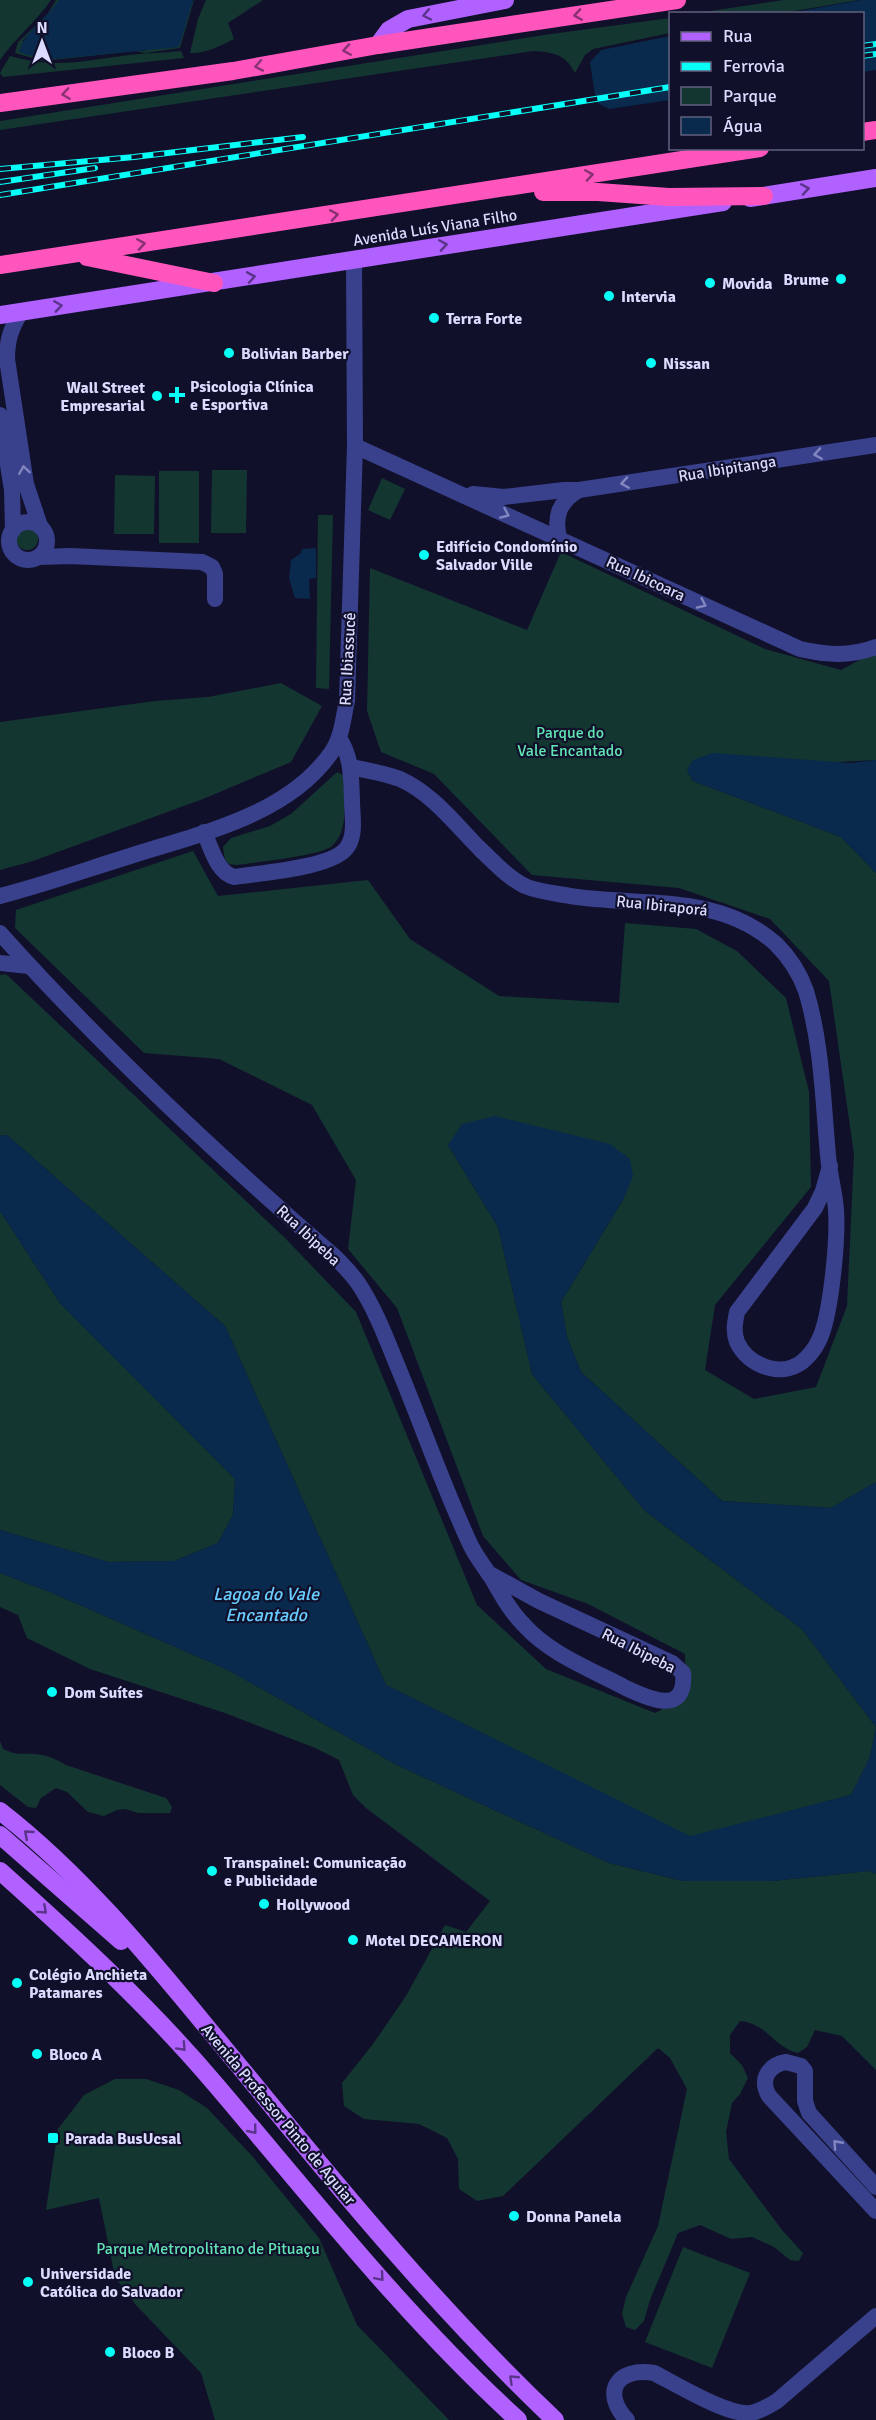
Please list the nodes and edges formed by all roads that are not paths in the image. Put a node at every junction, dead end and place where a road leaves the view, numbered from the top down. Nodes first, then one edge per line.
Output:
1 (505, 0) edge
2 (677, 0) edge
3 (485, 2) edge
4 (378, 45) junction
5 (0, 103) edge
6 (747, 150) edge
7 (876, 178) edge
8 (488, 191) junction
9 (764, 196) junction
10 (76, 254) junction
11 (354, 259) junction
12 (0, 265) edge
13 (214, 283) junction
14 (21, 312) junction
15 (0, 315) edge
16 (0, 415) edge
17 (876, 445) edge
18 (355, 446) junction
19 (452, 490) junction
20 (579, 490) junction
21 (43, 532) junction
22 (8, 536) edge
23 (559, 538) junction
24 (7, 552) edge
25 (70, 556) junction
26 (38, 557) junction
27 (215, 599) dead end
28 (876, 647) edge
29 (339, 738) junction
30 (350, 767) junction
31 (204, 832) junction
32 (26, 889) junction
33 (0, 896) edge
34 (0, 905) edge
35 (0, 933) edge
36 (0, 963) edge
37 (29, 966) junction
38 (830, 1166) junction
39 (488, 1573) junction
40 (0, 1811) edge
41 (0, 1835) edge
42 (0, 1870) edge
43 (156, 1967) junction
44 (876, 2187) edge
45 (876, 2211) edge
46 (876, 2316) edge
47 (518, 2420) edge
48 (555, 2420) edge
49 (627, 2420) edge

1 - 3 main road
2 -> 4 highway
3 -> 4 main road
4 -> 5 highway
8 -> 6 highway, Avenida Luís Viana Filho
9 -> 7 main road, Avenida Luís Viana Filho
8 - 9 highway
10 -> 8 highway, Avenida Luís Viana Filho
11 -> 9 main road, Avenida Luís Viana Filho
10 - 12 highway, Avenida Luís Viana Filho
10 - 13 highway
13 -> 11 main road, Avenida Luís Viana Filho
11 - 18 street, Rua Ibiassucê
14 -> 13 main road, Avenida Luís Viana Filho
14 - 15 main road, Avenida Luís Viana Filho
21 -> 14 street
16 - 22 street
17 -> 20 street, Rua Ibipitanga
18 - 19 street, Rua Ibicoara
18 - 29 street, Rua Ibiassucê
19 - 20 street, Rua Ibipitanga
19 -> 23 street, Rua Ibicoara
20 - 23 street
21 - 22 street
21 - 25 street
21 - 26 street
22 - 24 street
23 -> 28 street, Rua Ibicoara
24 - 26 street
25 - 26 street
25 - 27 street
29 - 30 street
29 - 31 street, Rua Ibiassucê
30 - 31 street
30 - 38 street, Rua Ibiraporá
31 - 32 street, Rua Ibiassucê
32 - 33 street, Rua Ibiassucê
32 - 34 street, Rua Ibiassucê
35 - 37 street, Rua Ibipeba
36 - 37 street
37 - 39 street, Rua Ibipeba
38 - 38 street, Rua Ibiraporá
39 - 39 street, Rua Ibipeba
43 -> 40 main road, Avenida Professor Pinto de Aguiar
41 - 43 main road
42 -> 47 main road, Avenida Professor Pinto de Aguiar
48 -> 43 main road, Avenida Professor Pinto de Aguiar
44 -> 45 street
46 - 49 street

